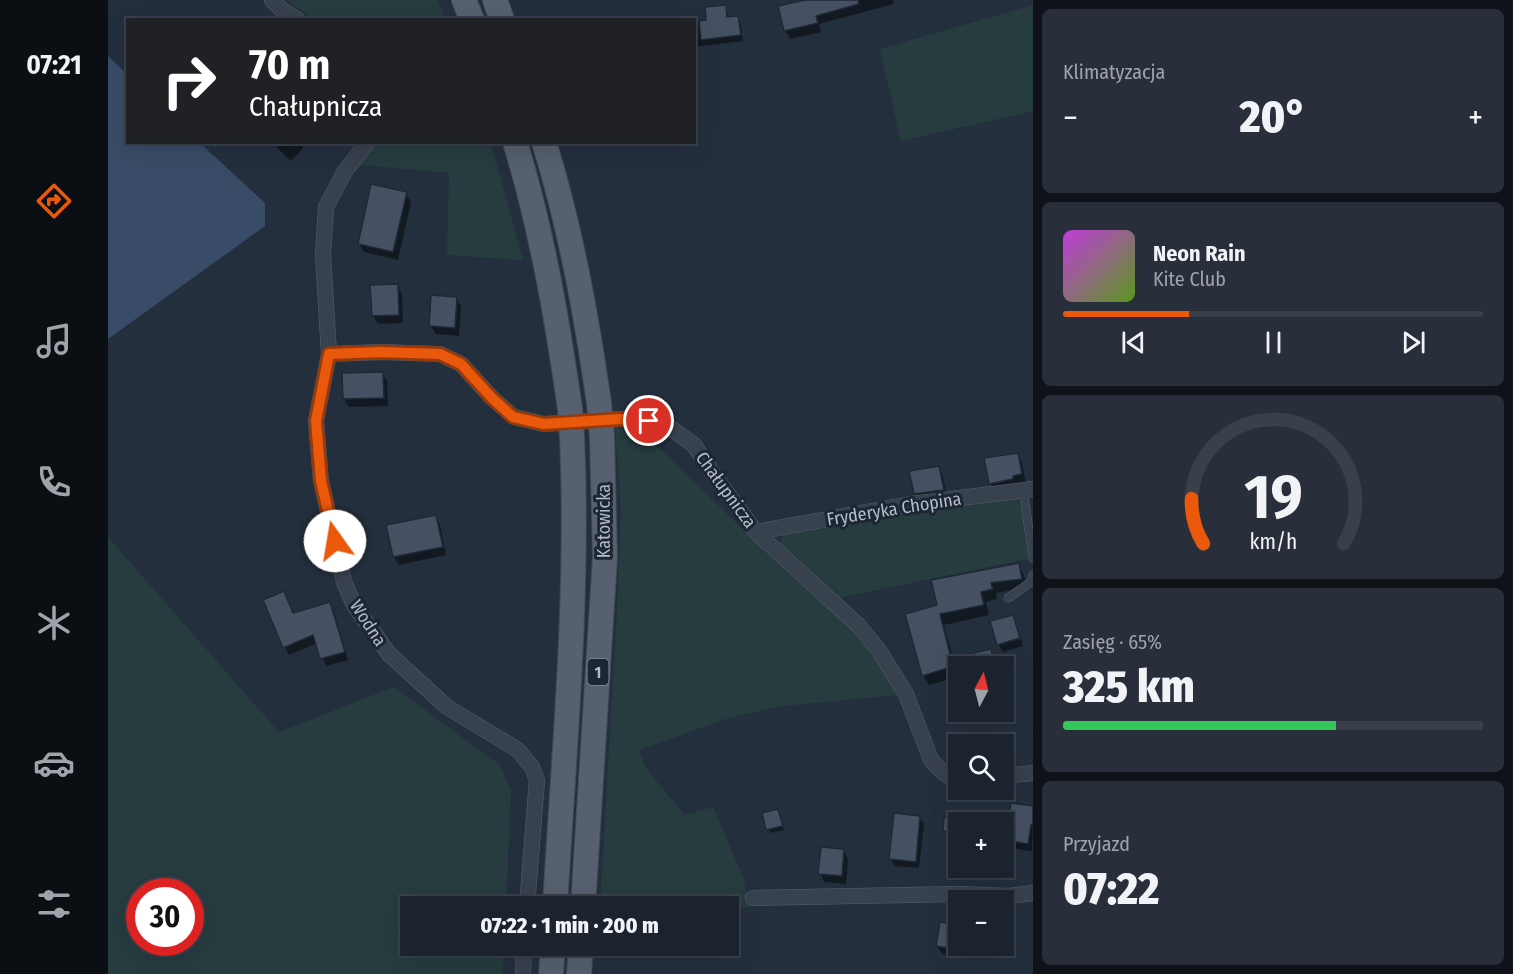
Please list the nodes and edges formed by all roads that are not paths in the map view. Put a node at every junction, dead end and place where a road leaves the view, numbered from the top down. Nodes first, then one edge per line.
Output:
1 (272, 0) edge
2 (464, 0) edge
3 (495, 0) edge
4 (295, 18) edge
5 (471, 18) edge
6 (501, 18) edge
7 (366, 144) edge
8 (516, 144) edge
9 (545, 144) edge
10 (329, 354) junction
11 (1028, 489) edge
12 (756, 532) junction
13 (1033, 558) edge
14 (1033, 575) edge
15 (1008, 598) dead end
16 (1033, 773) edge
17 (948, 775) edge
18 (1014, 775) edge
19 (1033, 893) edge
20 (528, 896) edge
21 (556, 896) edge
22 (584, 896) edge
23 (753, 898) dead end
24 (524, 956) edge
25 (552, 956) edge
26 (580, 956) edge
27 (523, 974) edge
28 (551, 974) edge
29 (579, 974) edge

1 - 4 street
2 - 5 main road
3 - 6 main road
7 - 10 street, Wodna
8 - 21 main road, Katowicka / 1, bridge
9 - 22 main road, Katowicka / 1, bridge
10 - 12 street, Chałupnicza
10 - 20 street, Wodna
11 - 12 street, Fryderyka Chopina
11 - 13 lane
12 - 17 street, Chałupnicza
14 - 15 lane
16 - 18 street
19 - 23 street
24 - 27 street
25 - 28 main road
26 - 29 main road

